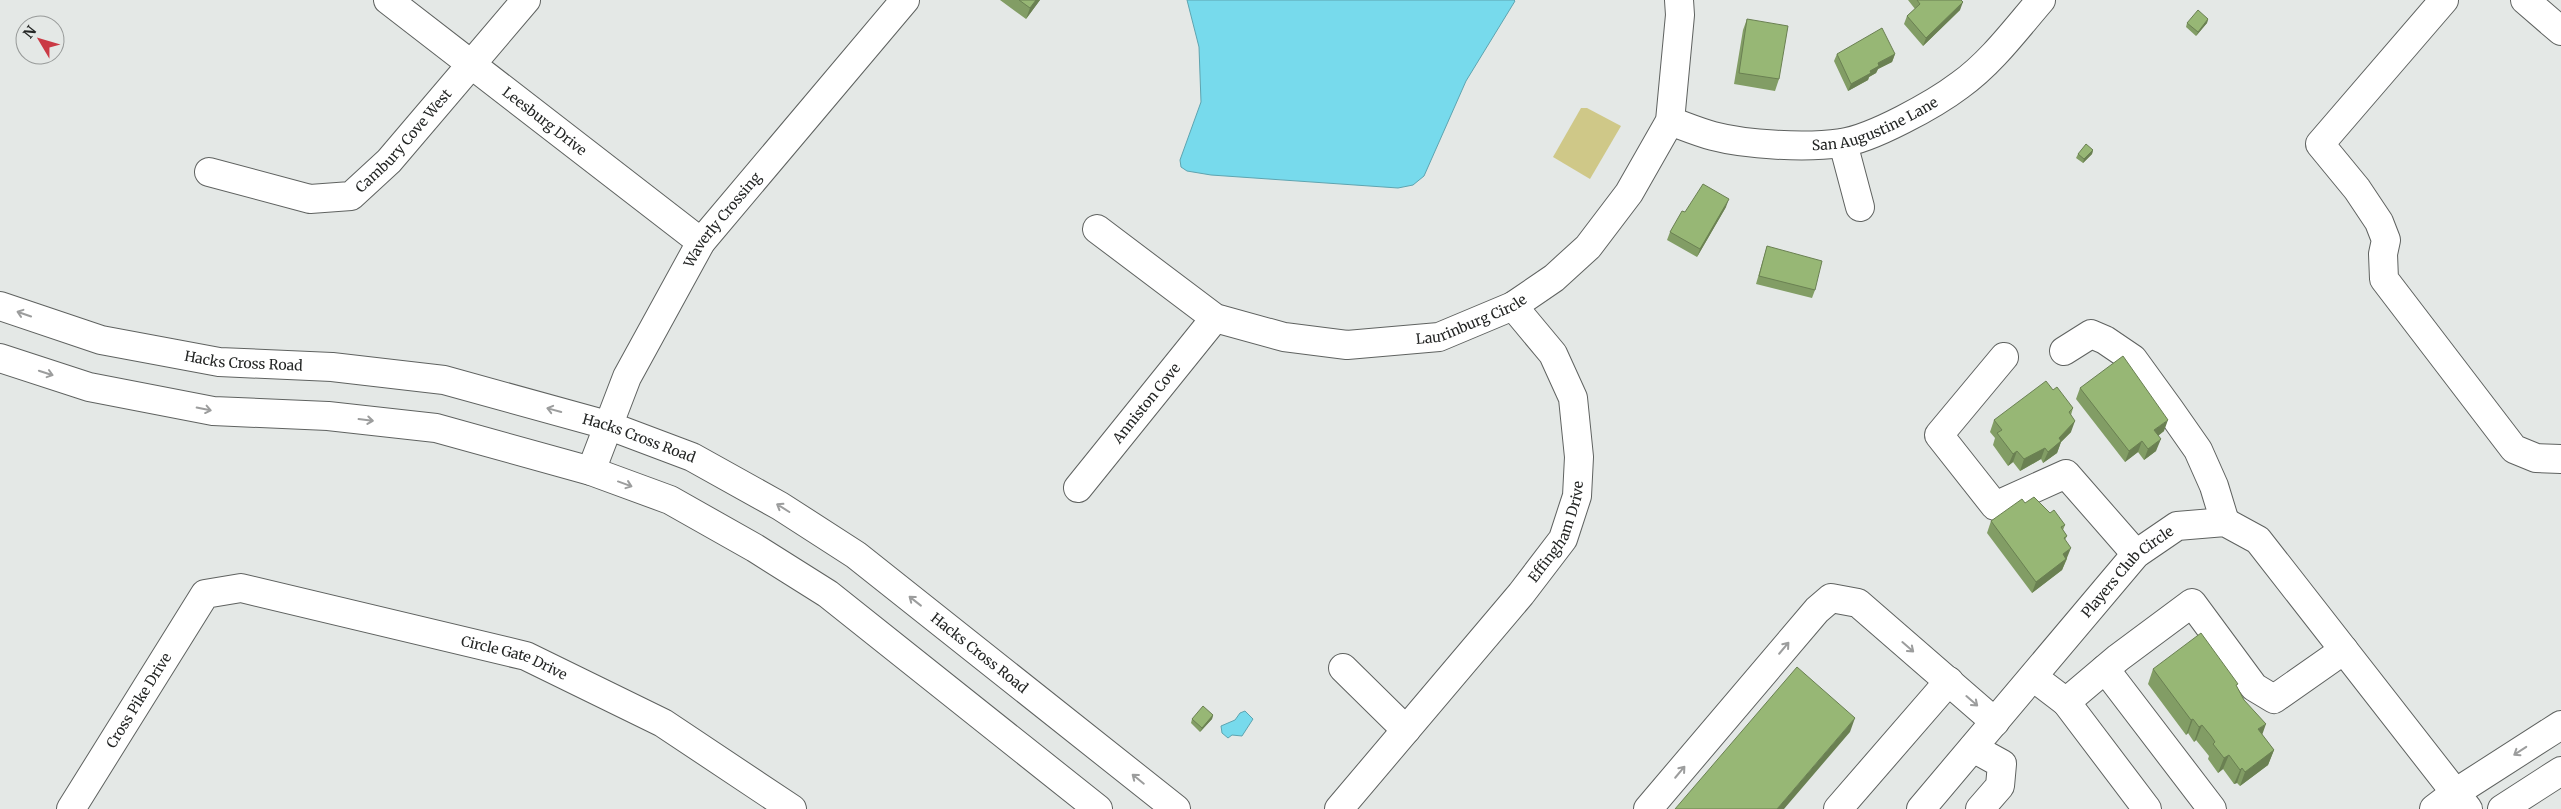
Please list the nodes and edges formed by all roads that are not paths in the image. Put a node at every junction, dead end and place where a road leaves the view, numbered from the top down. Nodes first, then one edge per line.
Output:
1 (388, 0) edge
2 (526, 0) edge
3 (904, 0) edge
4 (1679, 0) edge
5 (2041, 0) edge
6 (2444, 0) edge
7 (2525, 0) edge
8 (2561, 31) edge
9 (471, 64) junction
10 (1670, 121) junction
11 (1843, 143) junction
12 (209, 172) dead end
13 (1860, 207) dead end
14 (1097, 229) dead end
15 (701, 242) junction
16 (0, 306) edge
17 (1513, 306) junction
18 (1215, 318) junction
19 (2064, 352) dead end
20 (2004, 357) dead end
21 (0, 358) edge
22 (608, 425) junction
23 (2561, 459) edge
24 (591, 471) junction
25 (1078, 488) dead end
26 (2225, 522) junction
27 (2136, 554) junction
28 (205, 594) joint
29 (2344, 650) junction
30 (1343, 668) dead end
31 (2104, 669) junction
32 (2033, 677) junction
33 (1949, 682) junction
34 (2066, 702) junction
35 (1995, 722) junction
36 (2561, 725) edge
37 (1406, 730) junction
38 (1973, 748) junction
39 (2561, 771) edge
40 (2452, 804) edge
41 (71, 809) edge
42 (792, 809) edge
43 (1098, 809) edge
44 (1176, 809) edge
45 (1339, 809) edge
46 (1648, 809) edge
47 (1838, 809) edge
48 (1921, 809) edge
49 (1980, 809) edge
50 (2147, 809) edge
51 (2212, 809) edge
52 (2502, 809) edge

1 - 9 street, Leesburg Drive
2 - 9 street, Cambury Cove West
3 - 15 street, Waverly Crossing
4 - 10 street, Laurinburg Circle
5 - 11 street, San Augustine Lane
6 - 23 street
7 - 8 street
9 - 12 street, Cambury Cove West
9 - 15 street, Leesburg Drive
10 - 11 street, San Augustine Lane
10 - 17 street, Laurinburg Circle
11 - 13 street
14 - 18 street, Laurinburg Circle
15 - 22 street, Waverly Crossing
22 -> 16 street, Hacks Cross Road
17 - 18 street, Laurinburg Circle
17 - 37 street, Effingham Drive
18 - 25 street, Anniston Cove
19 - 26 street
20 - 27 street
21 -> 24 street
22 - 24 street, Waverly Crossing
44 -> 22 street, Hacks Cross Road
24 -> 43 street
26 - 27 street, Players Club Circle
26 - 29 street
27 - 32 street, Players Club Circle
28 - 41 street, Cross Pike Drive
28 - 42 street, Circle Gate Drive
29 - 31 street
29 - 40 street
30 - 37 street
31 - 34 street
31 - 51 street
32 - 34 street
32 - 35 street, Players Club Circle
33 -> 35 street
46 -> 33 street
33 - 47 street
34 - 50 street
35 - 38 street, Players Club Circle
36 -> 40 street
37 - 45 street, Effingham Drive
38 - 48 street, Players Club Circle
38 - 49 street
39 - 52 street

